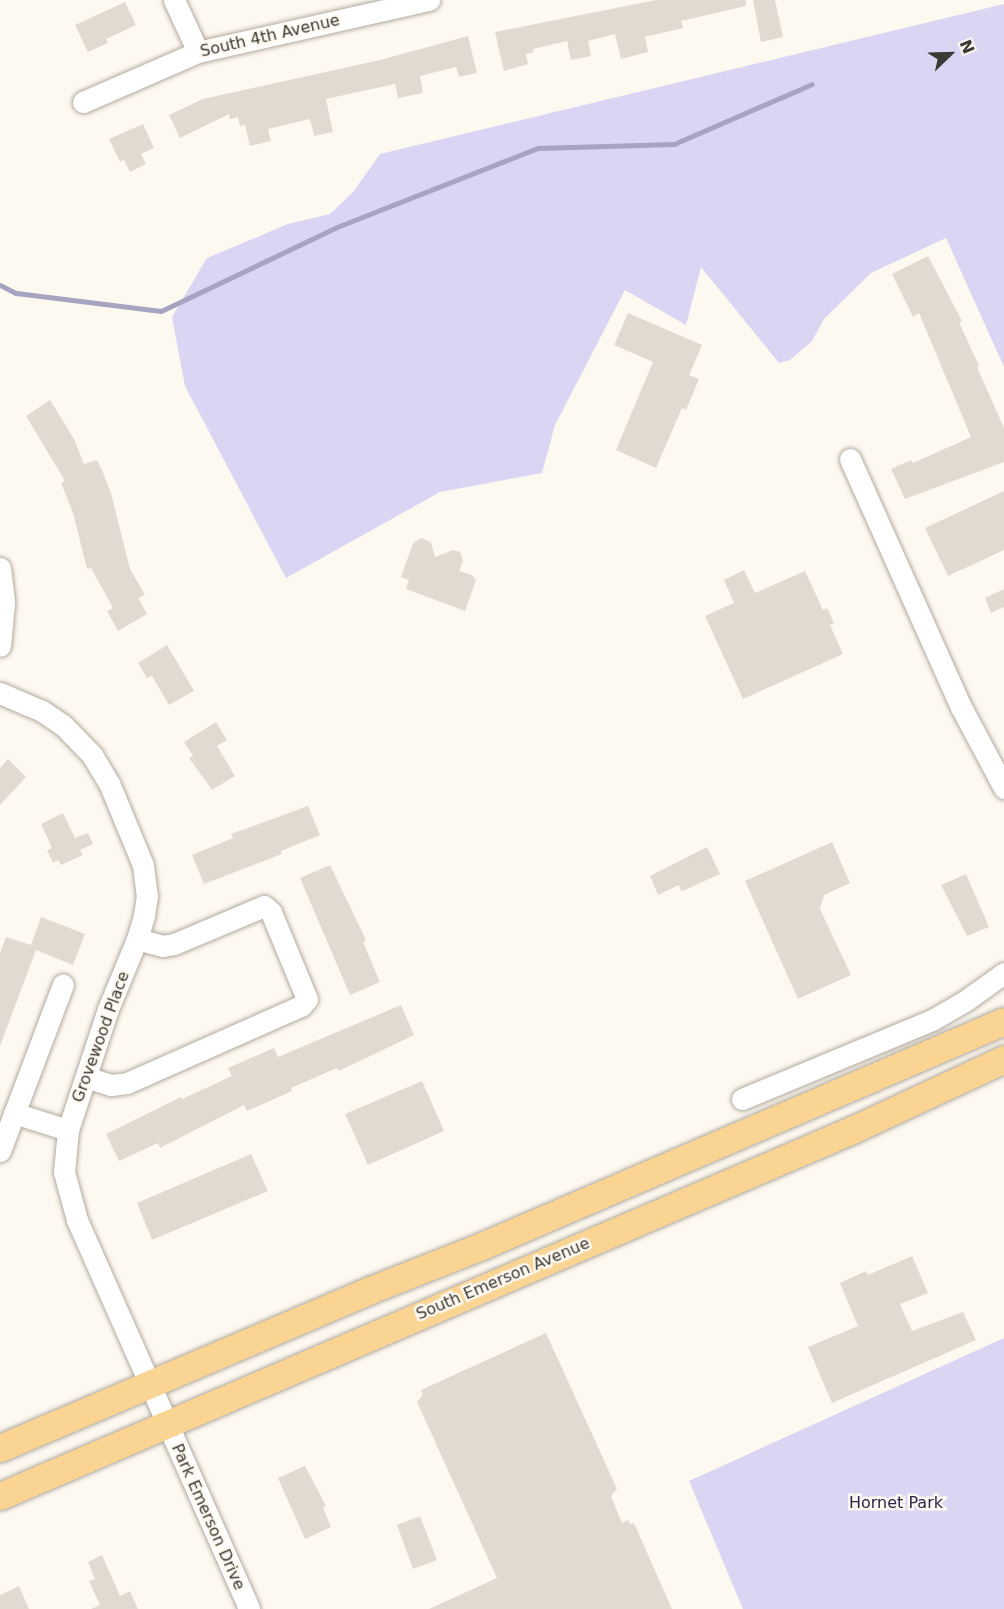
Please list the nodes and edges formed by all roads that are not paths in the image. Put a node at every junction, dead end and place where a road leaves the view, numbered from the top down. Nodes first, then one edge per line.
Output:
1 (174, 0) edge
2 (429, 0) edge
3 (198, 52) junction
4 (83, 102) dead end
5 (850, 459) dead end
6 (0, 568) edge
7 (0, 646) edge
8 (0, 693) edge
9 (1004, 788) edge
10 (137, 939) junction
11 (1004, 973) edge
12 (63, 984) dead end
13 (1004, 1021) edge
14 (1004, 1059) edge
15 (86, 1077) junction
16 (742, 1099) dead end
17 (14, 1113) junction
18 (68, 1130) junction
19 (0, 1151) edge
20 (149, 1384) junction
21 (167, 1425) junction
22 (0, 1448) edge
23 (0, 1496) edge
24 (249, 1609) edge

1 - 3 street
2 - 3 street, South 4th Avenue
3 - 4 street, South 4th Avenue
5 - 9 street
6 - 7 street
8 - 10 street, Grovewood Place
10 - 15 street, Grovewood Place
10 - 15 street
11 - 16 street
12 - 17 street
13 - 20 main road
14 - 21 main road, South Emerson Avenue
15 - 18 street, Grovewood Place
17 - 18 street
17 - 19 street
18 - 20 street, Grovewood Place
20 - 21 street, Grovewood Place
20 - 22 main road
21 - 23 main road, South Emerson Avenue
21 - 24 street, Park Emerson Drive

